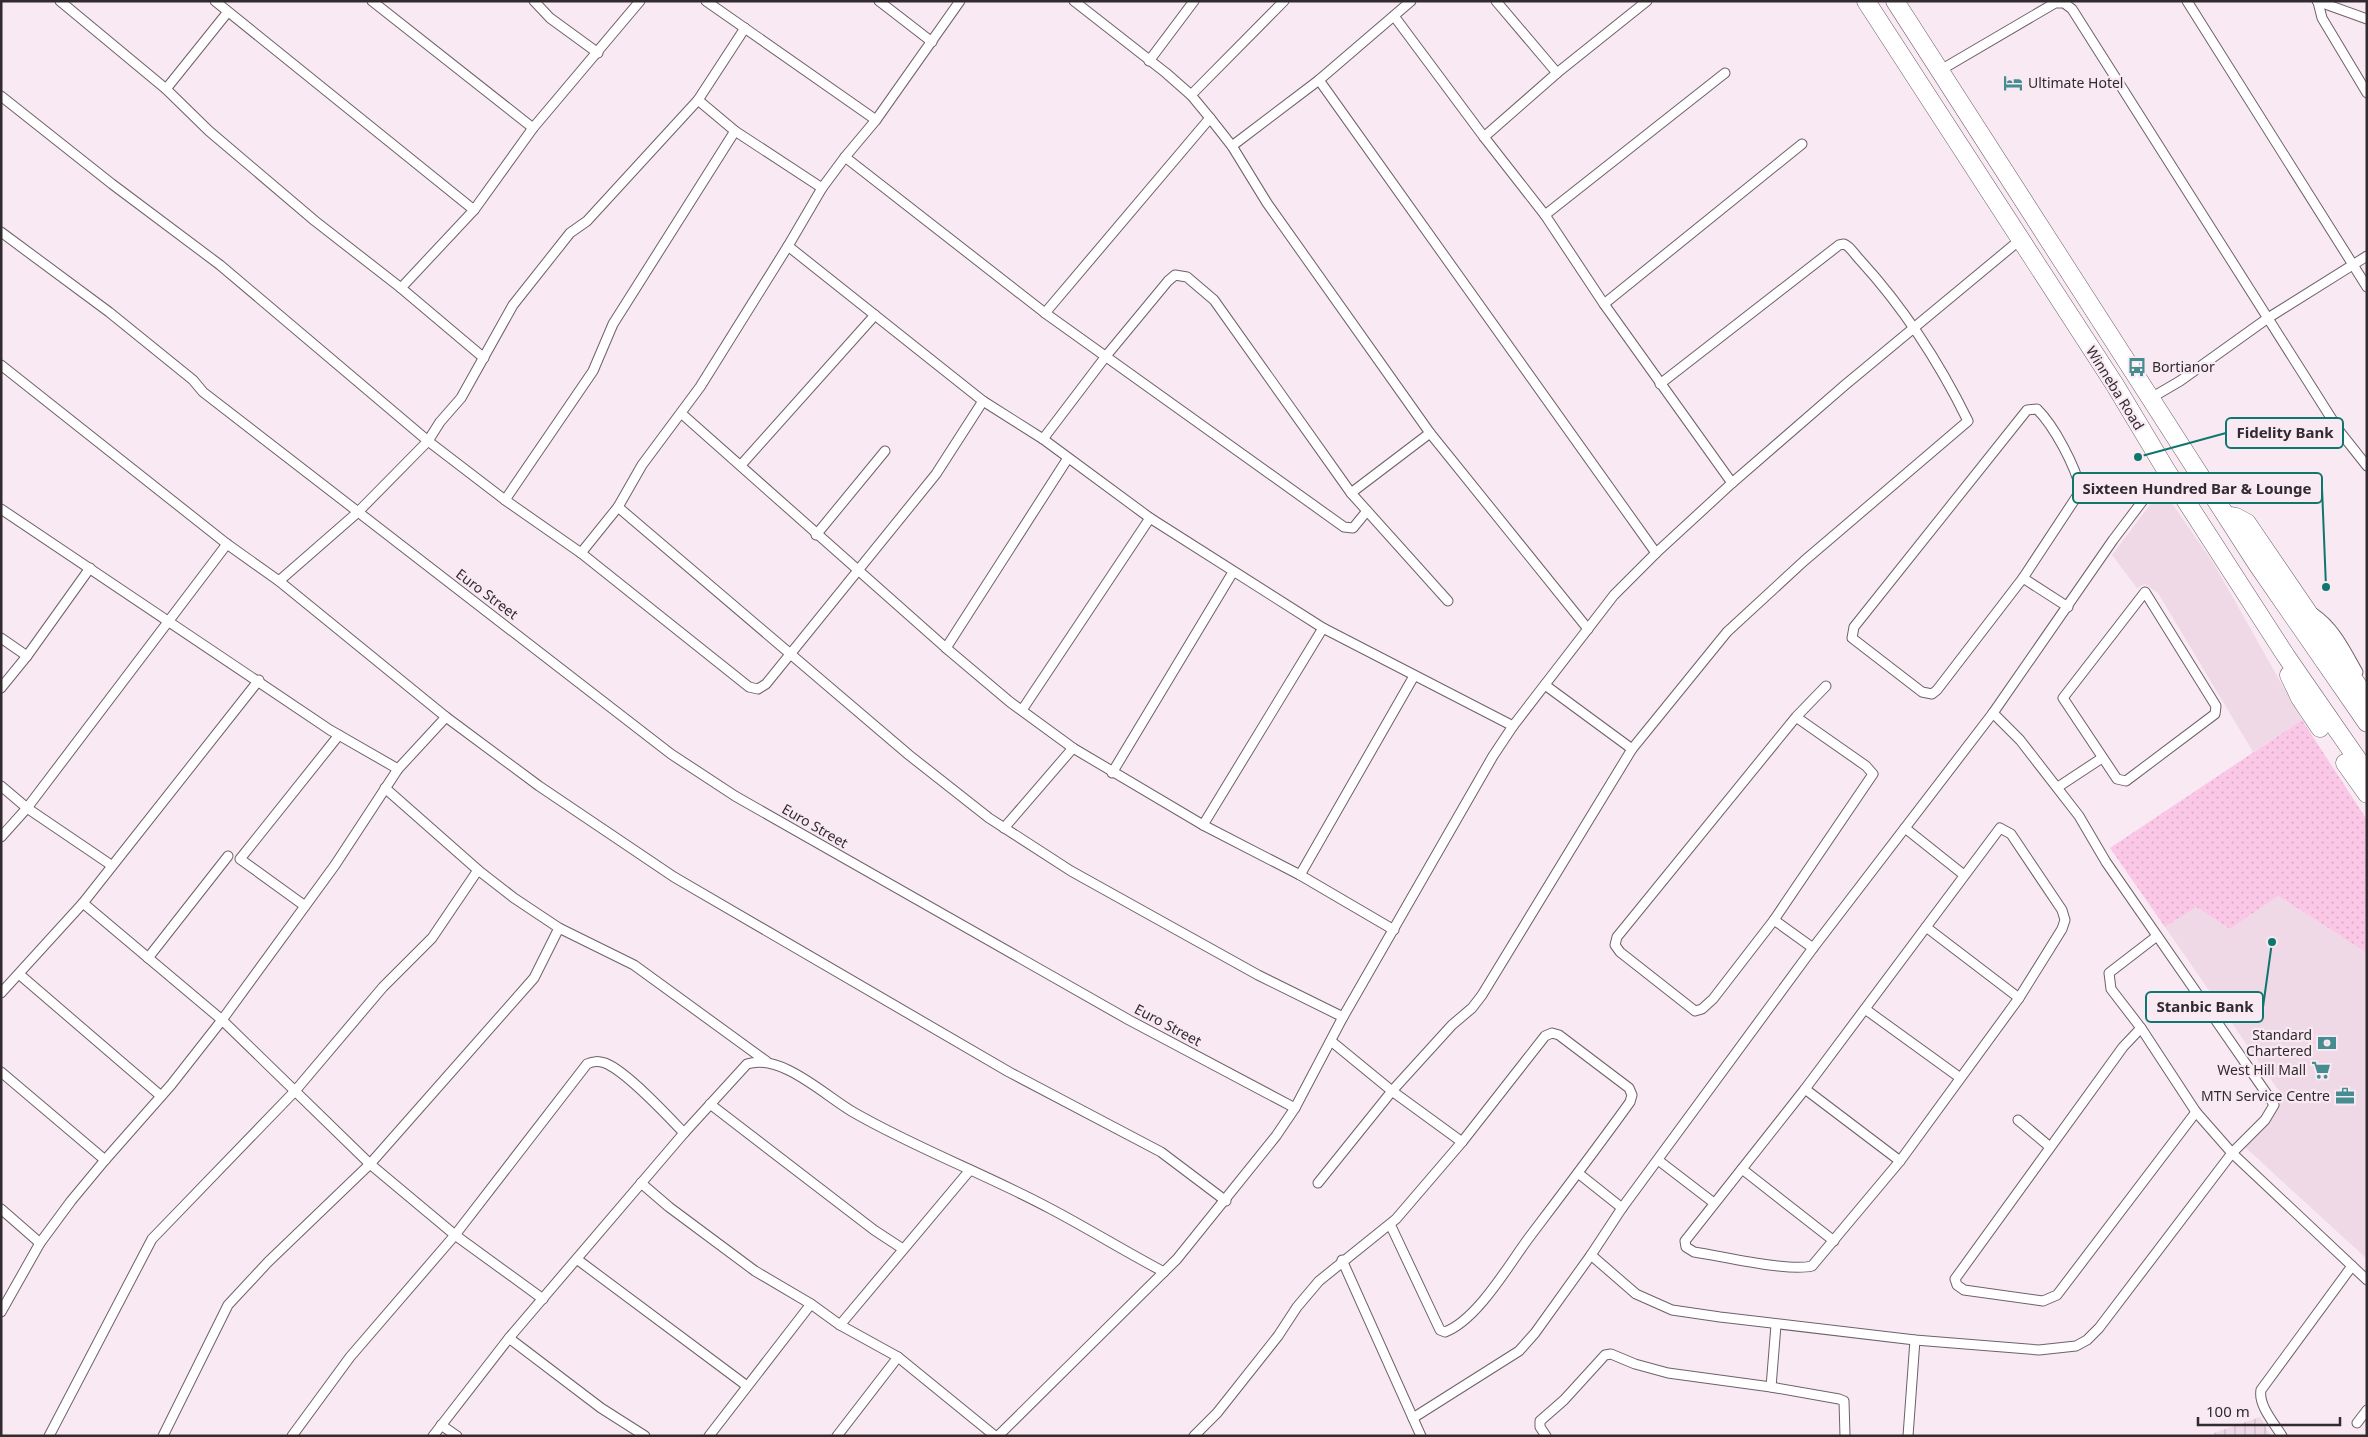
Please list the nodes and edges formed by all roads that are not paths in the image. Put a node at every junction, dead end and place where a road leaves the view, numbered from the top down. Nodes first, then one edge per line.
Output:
1 (60, 1) edge
2 (215, 1) edge
3 (372, 1) edge
4 (534, 1) edge
5 (640, 1) edge
6 (706, 1) edge
7 (879, 1) edge
8 (960, 1) edge
9 (1194, 1) edge
10 (1284, 1) edge
11 (1411, 1) edge
12 (1496, 1) edge
13 (1647, 1) edge
14 (1866, 1) edge
15 (1896, 1) edge
16 (2187, 1) edge
17 (2318, 2) edge
18 (1080, 3) edge
19 (227, 13) junction
20 (1394, 16) junction
21 (2367, 19) edge
22 (744, 28) junction
23 (932, 42) junction
24 (598, 53) junction
25 (1149, 61) junction
26 (1939, 71) junction
27 (1557, 73) junction
28 (1725, 73) dead end
29 (1319, 80) junction
30 (1920, 86) junction
31 (166, 88) junction
32 (1953, 92) junction
33 (2367, 93) edge
34 (1190, 95) junction
35 (1, 96) edge
36 (698, 100) junction
37 (1210, 118) junction
38 (876, 120) junction
39 (533, 128) junction
40 (734, 131) junction
41 (1484, 137) junction
42 (1802, 144) dead end
43 (1232, 146) junction
44 (845, 156) junction
45 (822, 188) junction
46 (474, 210) junction
47 (1546, 215) junction
48 (1, 232) edge
49 (2021, 239) junction
50 (788, 246) junction
51 (2367, 256) edge
52 (2352, 265) junction
53 (2367, 287) edge
54 (401, 288) junction
55 (1604, 304) junction
56 (1045, 313) junction
57 (875, 315) junction
58 (2268, 318) junction
59 (1912, 328) junction
60 (1106, 356) junction
61 (484, 358) junction
62 (1, 365) edge
63 (1660, 384) junction
64 (2151, 398) junction
65 (982, 401) junction
66 (682, 414) junction
67 (1430, 432) junction
68 (1043, 439) junction
69 (428, 441) junction
70 (884, 451) dead end
71 (1068, 458) junction
72 (740, 465) junction
73 (2367, 466) edge
74 (2166, 470) junction
75 (1732, 483) junction
76 (1351, 493) junction
77 (505, 500) junction
78 (618, 507) junction
79 (1, 509) edge
80 (1367, 511) junction
81 (358, 512) junction
82 (2226, 515) junction
83 (1150, 518) junction
84 (816, 535) junction
85 (227, 544) junction
86 (581, 553) junction
87 (1656, 554) junction
88 (90, 568) junction
89 (859, 570) junction
90 (1233, 572) junction
91 (2023, 578) junction
92 (279, 581) junction
93 (1448, 601) dead end
94 (2304, 606) junction
95 (2068, 607) junction
96 (2258, 612) junction
97 (169, 623) junction
98 (1323, 628) junction
99 (1588, 629) junction
100 (1, 638) edge
101 (946, 648) junction
102 (791, 655) junction
103 (27, 656) junction
104 (1414, 676) junction
105 (259, 680) junction
106 (1545, 685) junction
107 (2367, 685) edge
108 (1826, 686) dead end
109 (1, 688) edge
110 (2367, 699) edge
111 (1022, 710) junction
112 (1993, 713) junction
113 (446, 717) junction
114 (1796, 717) junction
115 (2367, 723) edge
116 (1513, 726) junction
117 (339, 735) junction
118 (1073, 748) junction
119 (1632, 749) junction
120 (2102, 758) junction
121 (398, 769) junction
122 (2367, 773) edge
123 (1112, 774) junction
124 (1, 786) edge
125 (2058, 787) junction
126 (385, 788) junction
127 (2367, 794) edge
128 (27, 808) junction
129 (1203, 825) junction
130 (1004, 828) junction
131 (1905, 828) junction
132 (1, 837) edge
133 (228, 856) dead end
134 (111, 865) junction
135 (478, 870) junction
136 (1964, 874) junction
137 (1300, 875) junction
138 (83, 903) junction
139 (305, 906) junction
140 (1774, 920) junction
141 (1926, 927) junction
142 (558, 928) junction
143 (1394, 930) junction
144 (2157, 936) junction
145 (1814, 948) junction
146 (148, 958) junction
147 (19, 974) junction
148 (1, 993) edge
149 (2019, 998) junction
150 (1865, 1009) junction
151 (1343, 1017) junction
152 (222, 1020) junction
153 (2141, 1028) junction
154 (1331, 1041) junction
155 (766, 1061) junction
156 (1, 1072) edge
157 (1959, 1077) junction
158 (1805, 1089) junction
159 (295, 1091) junction
160 (1392, 1091) junction
161 (161, 1096) junction
162 (710, 1104) junction
163 (1295, 1108) junction
164 (2196, 1112) junction
165 (2018, 1120) dead end
166 (684, 1133) junction
167 (1462, 1142) junction
168 (2050, 1146) junction
169 (2232, 1153) junction
170 (104, 1160) junction
171 (1658, 1160) junction
172 (1900, 1161) junction
173 (370, 1164) junction
174 (970, 1170) junction
175 (1742, 1170) junction
176 (1578, 1174) junction
177 (641, 1183) junction
178 (1318, 1183) dead end
179 (1226, 1201) junction
180 (1714, 1203) junction
181 (1622, 1208) junction
182 (1, 1209) edge
183 (1390, 1224) junction
184 (455, 1235) junction
185 (1834, 1241) junction
186 (40, 1243) junction
187 (904, 1249) junction
188 (1591, 1255) junction
189 (578, 1260) junction
190 (1342, 1260) junction
191 (2352, 1266) junction
192 (1164, 1272) junction
193 (2367, 1280) edge
194 (543, 1299) junction
195 (811, 1304) junction
196 (1, 1312) edge
197 (840, 1325) junction
198 (1776, 1325) junction
199 (509, 1338) junction
200 (1915, 1340) junction
201 (898, 1357) junction
202 (747, 1386) junction
203 (1771, 1387) junction
204 (2367, 1410) edge
205 (1413, 1418) junction
206 (2357, 1423) dead end
207 (441, 1425) junction
208 (49, 1436) edge
209 (163, 1436) edge
210 (292, 1436) edge
211 (433, 1436) edge
212 (457, 1436) edge
213 (645, 1436) edge
214 (709, 1436) edge
215 (837, 1436) edge
216 (996, 1436) edge
217 (1194, 1436) edge
218 (1421, 1436) edge
219 (1546, 1436) edge
220 (1845, 1436) edge
221 (1908, 1436) edge
222 (2282, 1436) edge

1 - 31 street
2 - 19 street
3 - 39 street
4 - 24 street
5 - 24 street
6 - 22 street
7 - 23 street
8 - 23 street
9 - 25 street
10 - 34 street
11 - 20 street
12 - 27 street
13 - 27 street
14 - 30 highway, Winneba Road
15 - 26 highway, Winneba Road
16 - 52 street
17 - 21 street
17 - 33 street
18 - 25 street
19 - 31 street
19 - 46 street
20 - 29 street
20 - 41 street
22 - 36 street
22 - 38 street
23 - 38 street
24 - 39 street
25 - 34 street
26 - 32 highway, Winneba Road
26 - 58 street
27 - 41 street
28 - 47 street
29 - 43 street
29 - 87 street
30 - 32 highway
30 - 49 highway, Winneba Road
31 - 54 street
32 - 64 highway, Winneba Road
34 - 37 street
35 - 69 street
36 - 40 street
36 - 61 street
37 - 43 street
37 - 56 street
38 - 44 street
39 - 46 street
40 - 45 street
40 - 77 street
41 - 47 street
42 - 55 street
43 - 67 street
44 - 45 street
44 - 56 street
45 - 50 street
46 - 54 street
47 - 55 street
48 - 81 street, Euro Street
49 - 59 street
49 - 74 highway, Winneba Road
50 - 57 street
50 - 66 street
51 - 52 street
52 - 53 street
52 - 58 street
54 - 61 street
55 - 63 street
56 - 60 street
57 - 65 street
57 - 72 street
58 - 64 street
58 - 73 street
59 - 63 street
59 - 75 street
59 - 119 street
60 - 68 street
60 - 76 street
60 - 80 street
61 - 69 street
62 - 85 street
63 - 75 street
64 - 82 highway, Winneba Road
65 - 68 street
65 - 89 street
66 - 72 street
66 - 78 street
67 - 76 street
67 - 99 street
68 - 71 street
69 - 77 street
69 - 81 street
70 - 84 street
71 - 83 street
71 - 101 street
72 - 84 street
74 - 95 street
74 - 96 highway, Winneba Road
75 - 87 street
76 - 80 street
77 - 86 street
78 - 86 street
78 - 102 street
79 - 88 street
80 - 93 street
81 - 92 street
81 - 163 street, Euro Street
82 - 94 highway
82 - 115 highway, Winneba Road
83 - 90 street
83 - 111 street
84 - 89 street
85 - 92 street
85 - 97 street
86 - 102 street
87 - 99 street
88 - 97 street
88 - 103 street
89 - 101 street
89 - 102 street
90 - 98 street
90 - 123 street
91 - 91 street
91 - 95 street
92 - 113 street
94 - 107 street
94 - 110 highway
95 - 112 street
96 - 122 highway, Winneba Road
96 - 127 highway
97 - 105 street
97 - 128 street
98 - 104 street
98 - 129 street
99 - 106 street
100 - 103 street
101 - 111 street
102 - 130 street
103 - 109 street
104 - 116 street
104 - 137 street
105 - 117 street
105 - 134 street
106 - 116 street
106 - 119 street
108 - 114 street
111 - 118 street
112 - 125 street
112 - 131 street
113 - 121 street
113 - 179 street
114 - 140 street
114 - 140 street
116 - 143 street
117 - 121 street
117 - 139 street
118 - 123 street
118 - 130 street
119 - 160 street
120 - 120 street
120 - 125 street
121 - 126 street
123 - 129 street
124 - 128 street
125 - 144 street
126 - 135 street
126 - 139 street
128 - 132 street
128 - 134 street
129 - 137 street
130 - 151 street
131 - 136 street
131 - 145 street
133 - 146 street
134 - 138 street
135 - 142 street
135 - 159 street
136 - 141 street
136 - 149 street
137 - 143 street
138 - 146 street
138 - 147 street
139 - 152 street
140 - 145 street
141 - 149 street
141 - 150 street
142 - 155 street
142 - 173 street
143 - 151 street
144 - 153 street
144 - 169 street
145 - 171 street
146 - 152 street
147 - 148 street
147 - 161 street
149 - 157 street
150 - 157 street
150 - 158 street
151 - 154 street
152 - 159 street
152 - 161 street
153 - 164 street
153 - 168 street
154 - 160 street
154 - 163 street
155 - 162 street
155 - 174 street
156 - 170 street
157 - 172 street
158 - 172 street
158 - 175 street
159 - 173 street
159 - 208 street
160 - 167 street
160 - 178 street
161 - 170 street
162 - 166 street
162 - 187 street
163 - 179 street
164 - 168 street
164 - 169 street
165 - 168 street
166 - 177 street
166 - 184 street
167 - 176 street
167 - 183 street
169 - 191 street
169 - 200 street
170 - 186 street
171 - 180 street
171 - 181 street
172 - 185 street
173 - 184 street
173 - 209 street
174 - 187 street
174 - 192 street
175 - 180 street
175 - 185 street
176 - 181 street
176 - 183 street
177 - 189 street
177 - 195 street
179 - 192 street
180 - 185 street
181 - 188 street
182 - 186 street
183 - 190 street
184 - 194 street
184 - 210 street
186 - 196 street
187 - 197 street
188 - 198 street
188 - 205 street
189 - 194 street
189 - 202 street
190 - 205 street
190 - 217 street
191 - 193 street
191 - 222 street
192 - 216 street
194 - 199 street
195 - 197 street
195 - 202 street
197 - 201 street
198 - 200 street
198 - 203 street
199 - 207 street
199 - 213 street
200 - 221 street
201 - 215 street
201 - 216 street
202 - 214 street
203 - 219 street
203 - 220 street
204 - 206 street
205 - 218 street
207 - 211 street
207 - 212 street

